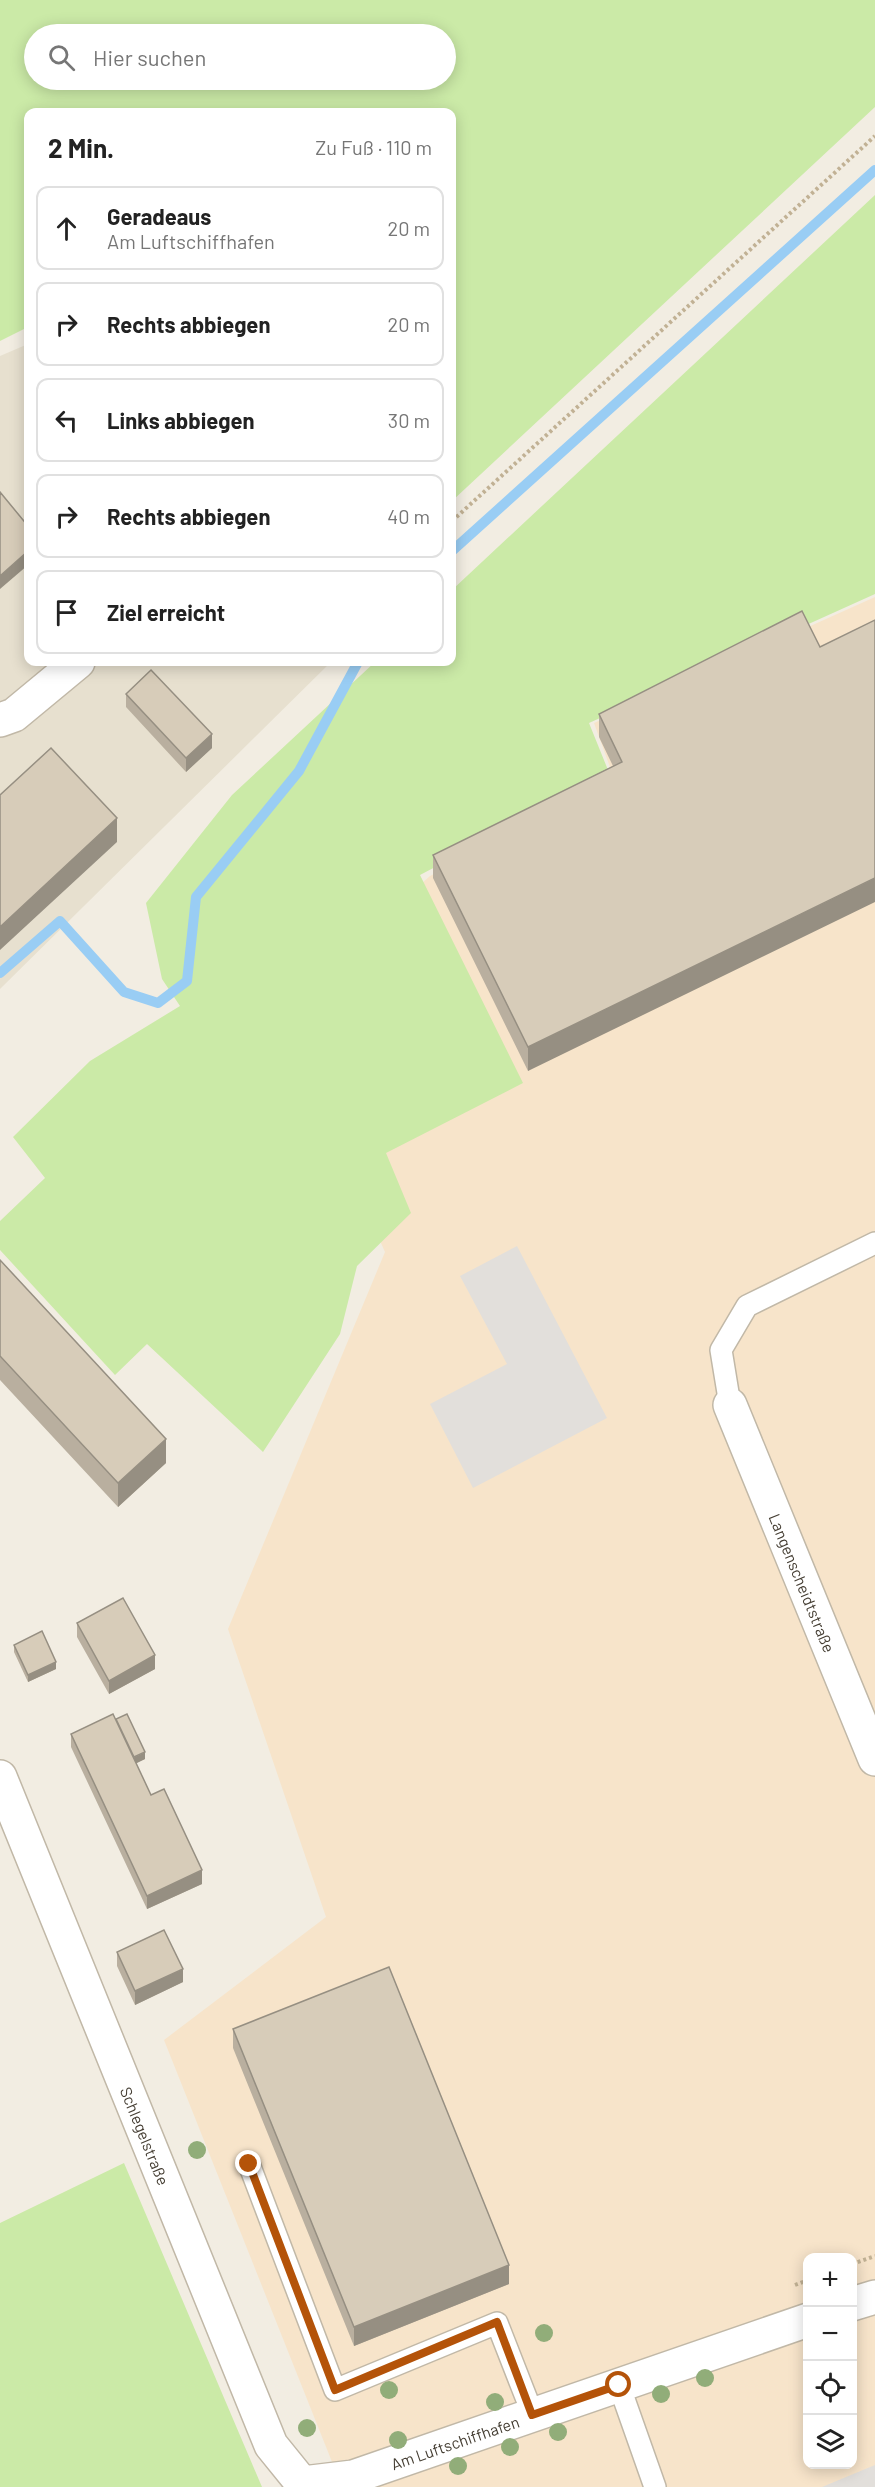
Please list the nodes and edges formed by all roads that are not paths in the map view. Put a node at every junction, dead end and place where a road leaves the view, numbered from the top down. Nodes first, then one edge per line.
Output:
1 (73, 666) edge
2 (0, 720) edge
3 (875, 1243) edge
4 (730, 1405) joint
5 (875, 1759) edge
6 (0, 1777) edge
7 (249, 2164) dead end
8 (875, 2297) edge
9 (857, 2302) edge
10 (803, 2321) edge
11 (619, 2385) junction
12 (532, 2415) junction
13 (304, 2485) edge
14 (655, 2487) edge

1 - 2 street
3 - 4 lane
4 - 5 street, Langenscheidtstraße
6 - 13 street, Schlegelstraße
7 - 12 lane
8 - 9 street
10 - 11 street, Am Luftschiffhafen
11 - 12 street, Am Luftschiffhafen
11 - 14 lane
12 - 13 street, Am Luftschiffhafen

